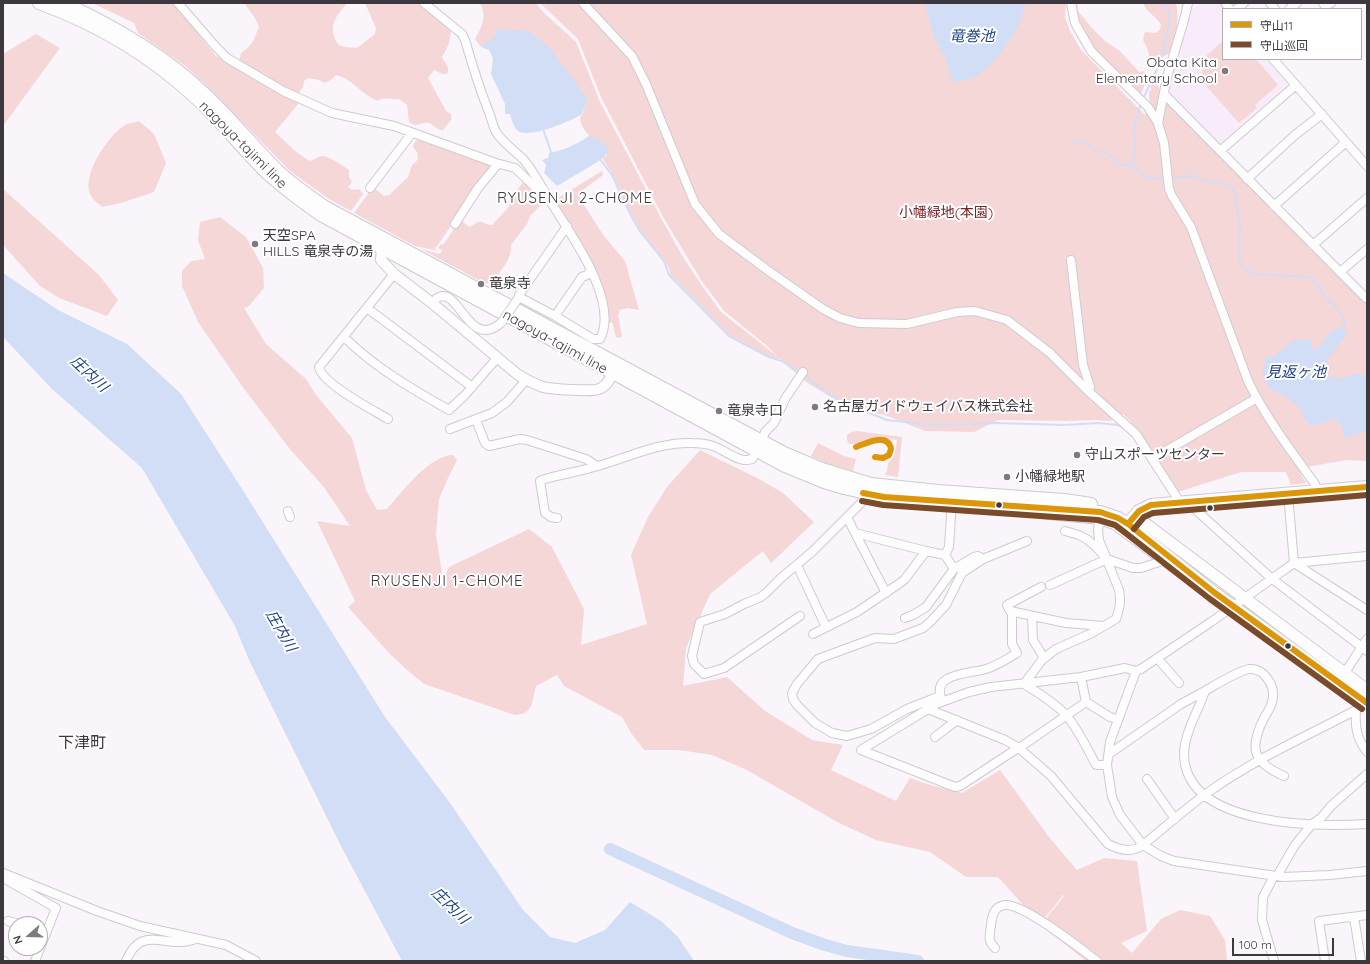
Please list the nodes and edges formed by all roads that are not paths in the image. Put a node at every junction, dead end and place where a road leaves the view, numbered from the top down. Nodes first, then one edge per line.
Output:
1 (39, 3) edge
2 (64, 3) edge
3 (178, 3) edge
4 (424, 3) edge
5 (583, 3) edge
6 (1071, 3) edge
7 (1188, 3) edge
8 (1274, 60) edge
9 (1296, 85) junction
10 (1164, 94) junction
11 (1322, 114) junction
12 (1158, 123) junction
13 (412, 133) junction
14 (1346, 142) junction
15 (1220, 151) junction
16 (1366, 162) edge
17 (498, 164) junction
18 (1247, 179) junction
19 (370, 188) dead end
20 (544, 190) junction
21 (1367, 198) edge
22 (1274, 206) junction
23 (455, 224) dead end
24 (567, 226) junction
25 (1313, 245) junction
26 (382, 247) junction
27 (1367, 249) edge
28 (1071, 260) dead end
29 (591, 270) junction
30 (1340, 272) junction
31 (394, 274) junction
32 (1367, 298) edge
33 (518, 299) junction
34 (432, 303) junction
35 (367, 308) junction
36 (555, 316) junction
37 (344, 337) junction
38 (497, 358) junction
39 (614, 368) junction
40 (803, 372) dead end
41 (526, 380) junction
42 (472, 387) junction
43 (1090, 387) dead end
44 (1257, 398) junction
45 (388, 419) dead end
46 (476, 420) junction
47 (450, 429) dead end
48 (760, 446) junction
49 (1152, 459) junction
50 (597, 466) junction
51 (1367, 487) edge
52 (865, 491) junction
53 (1316, 491) junction
54 (1288, 494) junction
55 (952, 501) junction
56 (1195, 502) junction
57 (1178, 503) junction
58 (1038, 507) junction
59 (557, 518) dead end
60 (846, 518) junction
61 (1100, 520) junction
62 (1132, 520) junction
63 (1065, 531) dead end
64 (855, 533) junction
65 (1027, 541) dead end
66 (926, 551) junction
67 (945, 555) junction
68 (1367, 556) edge
69 (983, 559) junction
70 (1107, 559) junction
71 (1162, 561) junction
72 (1294, 563) junction
73 (797, 565) junction
74 (954, 569) junction
75 (1271, 578) junction
76 (1050, 585) dead end
77 (1040, 587) dead end
78 (886, 593) junction
79 (1243, 598) junction
80 (1232, 607) junction
81 (1367, 610) edge
82 (1012, 611) junction
83 (800, 616) dead end
84 (1032, 616) junction
85 (905, 618) dead end
86 (826, 626) junction
87 (1104, 626) junction
88 (813, 634) dead end
89 (1367, 639) edge
90 (1364, 649) edge
91 (1044, 658) junction
92 (1157, 658) junction
93 (1136, 671) junction
94 (1344, 674) junction
95 (1081, 677) junction
96 (1179, 683) dead end
97 (1024, 684) junction
98 (1367, 690) edge
99 (1205, 691) junction
100 (941, 699) junction
101 (1086, 702) junction
102 (1366, 702) edge
103 (928, 709) junction
104 (1356, 710) junction
105 (1066, 716) junction
106 (957, 720) junction
107 (1118, 720) junction
108 (935, 737) dead end
109 (1018, 748) junction
110 (1367, 752) edge
111 (1109, 754) junction
112 (1260, 760) junction
113 (1107, 765) junction
114 (1367, 774) edge
115 (1284, 776) dead end
116 (1147, 779) dead end
117 (1205, 795) junction
118 (1175, 819) junction
119 (1312, 824) junction
120 (1367, 824) edge
121 (1143, 845) junction
122 (1367, 871) edge
123 (3, 873) edge
124 (1276, 876) junction
125 (3, 878) edge
126 (1367, 915) edge
127 (1354, 917) junction
128 (48, 922) edge
129 (195, 940) junction
130 (994, 948) dead end
131 (126, 961) edge
132 (256, 961) edge
133 (1097, 961) edge
134 (1274, 961) edge
135 (1326, 961) edge
136 (1361, 961) edge

1 - 26 main road, nagoya-tajimi line
2 - 39 main road, nagoya-tajimi line
3 - 13 street
4 - 20 street
5 - 49 street
6 - 12 street
7 - 10 street
8 - 9 street
9 - 11 street
9 - 15 street
10 - 12 street
10 - 15 street
11 - 14 street
11 - 18 street
12 - 44 street
13 - 17 street
13 - 19 street
14 - 16 street
14 - 22 street
15 - 18 street
17 - 20 street
17 - 23 street
18 - 22 street
20 - 24 street
21 - 25 street
22 - 25 street
24 - 29 street
24 - 33 street
25 - 30 street
26 - 31 street
26 - 39 main road, nagoya-tajimi line
27 - 30 street
28 - 43 street
29 - 36 street
29 - 36 street
30 - 32 street
31 - 34 street
31 - 35 street
33 - 34 street, bridge
33 - 36 street
34 - 38 street
35 - 37 street
35 - 42 street
37 - 42 street
37 - 45 street
38 - 41 street
38 - 42 street
39 - 41 street
39 - 48 main road, nagoya-tajimi line
40 - 48 street
41 - 46 street
44 - 49 street
44 - 53 street
46 - 47 street
46 - 50 street
48 - 50 street
48 - 52 main road, nagoya-tajimi line
49 - 57 street
50 - 59 street
51 - 53 main road
52 - 55 main road, nagoya-tajimi line
52 - 60 street
52 - 62 main road, nagoya-tajimi line
53 - 54 main road
54 - 56 main road
54 - 72 street
55 - 58 main road, nagoya-tajimi line
55 - 67 street
56 - 57 main road
56 - 75 street
57 - 62 main road
58 - 61 street
58 - 62 main road, nagoya-tajimi line
60 - 64 street
60 - 73 street
61 - 70 street
61 - 71 street
62 - 79 main road
62 - 80 main road
63 - 70 street
64 - 66 street
64 - 78 street
65 - 69 street
66 - 67 street
66 - 78 street
67 - 74 street
68 - 72 street
69 - 74 street
69 - 100 street
70 - 71 street
70 - 76 street
70 - 87 street
71 - 80 street
72 - 75 street
72 - 81 street
73 - 83 street
73 - 86 street
74 - 85 street
75 - 79 street
75 - 90 street
77 - 82 street
78 - 86 street
79 - 80 street
79 - 94 main road
80 - 92 street
80 - 102 main road
82 - 84 street
82 - 100 street
84 - 87 street
84 - 91 street
86 - 88 street
87 - 91 street
89 - 90 street
90 - 94 street
91 - 97 street
92 - 93 street
92 - 96 street
93 - 95 street
93 - 107 street
94 - 98 main road
95 - 97 street
95 - 101 street
97 - 100 street
97 - 105 street
99 - 111 street
99 - 112 street
99 - 117 street
100 - 103 street
101 - 105 street
101 - 107 street
102 - 104 street
103 - 106 street
103 - 109 street
104 - 110 street
104 - 112 street
105 - 109 street
105 - 113 street
106 - 108 street
106 - 109 street
107 - 111 street
109 - 121 street
111 - 113 street
112 - 115 street
112 - 117 street
113 - 121 street
114 - 119 street
116 - 118 street
117 - 118 street
117 - 119 street
118 - 121 street
119 - 120 street
119 - 124 street
121 - 124 street
122 - 124 street
123 - 129 street
124 - 134 street
125 - 128 street
126 - 127 street
127 - 135 street
127 - 136 street
129 - 131 street
129 - 132 street
130 - 133 street

